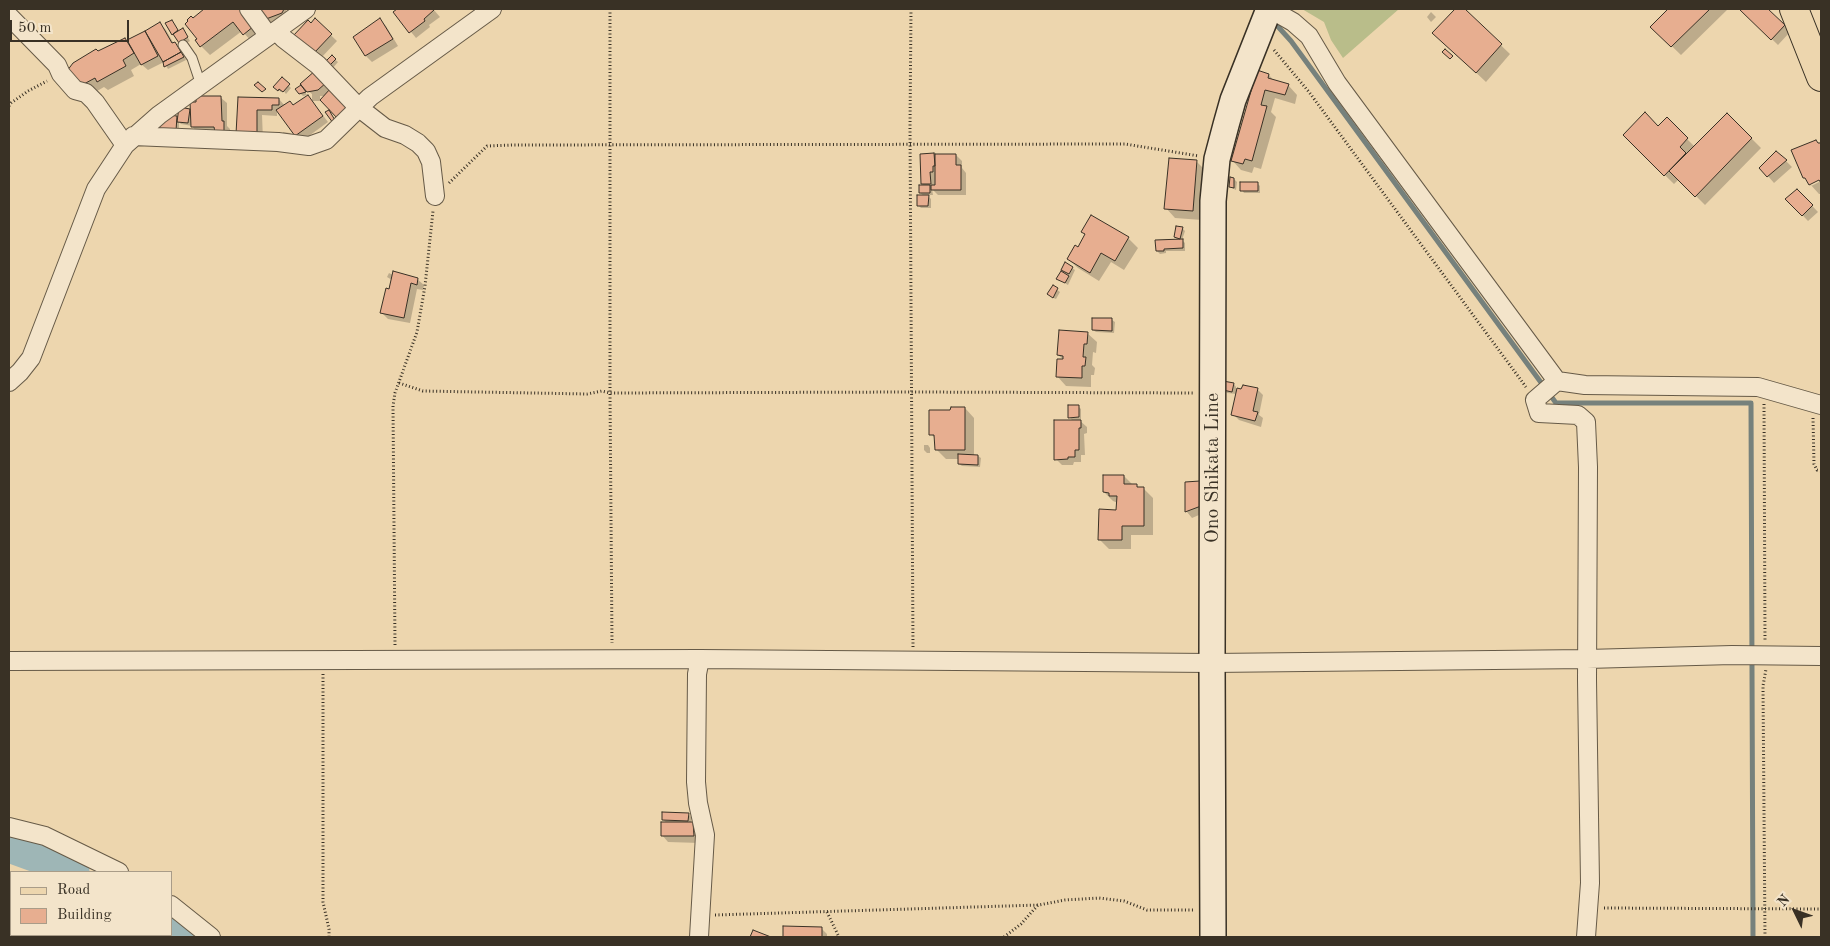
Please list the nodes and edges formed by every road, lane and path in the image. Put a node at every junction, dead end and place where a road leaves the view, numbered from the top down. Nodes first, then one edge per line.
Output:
1 (249, 9) edge
2 (306, 9) edge
3 (492, 9) edge
4 (610, 9) edge
5 (911, 9) edge
6 (1794, 9) edge
7 (9, 16) edge
8 (1265, 19) edge
9 (272, 33) junction
10 (183, 45) dead end
11 (60, 74) junction
12 (1821, 77) edge
13 (201, 85) junction
14 (9, 106) edge
15 (358, 106) junction
16 (129, 140) junction
17 (610, 144) junction
18 (910, 144) junction
19 (1217, 159) junction
20 (435, 196) junction
21 (1557, 381) junction
22 (9, 382) edge
23 (399, 383) junction
24 (911, 392) junction
25 (610, 393) junction
26 (1214, 394) junction
27 (1535, 400) junction
28 (1818, 404) edge
29 (1821, 471) edge
30 (1821, 656) edge
31 (700, 659) junction
32 (1587, 659) junction
33 (613, 660) junction
34 (913, 660) junction
35 (9, 661) edge
36 (323, 661) junction
37 (395, 661) junction
38 (1212, 663) junction
39 (9, 827) edge
40 (117, 871) edge
41 (1039, 905) junction
42 (172, 906) edge
43 (1599, 908) dead end
44 (1821, 909) edge
45 (1213, 910) junction
46 (827, 912) junction
47 (702, 916) junction
48 (211, 937) edge
49 (329, 937) edge
50 (699, 937) edge
51 (839, 937) edge
52 (1004, 937) edge
53 (1213, 937) edge
54 (1586, 937) edge

1 - 9 street
2 - 9 street
3 - 15 street
4 - 17 path
5 - 18 path
6 - 12 main road
7 - 11 street
8 - 19 main road, Ono Shikata Line
8 - 21 street
8 - 27 path
9 - 13 street
9 - 15 street
10 - 13 lane
11 - 14 path
11 - 16 street
13 - 16 street
15 - 16 street
15 - 20 street
16 - 22 street
17 - 18 path
17 - 20 path
17 - 25 path
18 - 19 path
18 - 24 path
19 - 26 main road, Ono Shikata Line
20 - 23 path
21 - 27 street
21 - 28 street
23 - 25 path
23 - 37 path
24 - 25 path
24 - 26 path
24 - 34 path
25 - 33 path
26 - 38 main road, Ono Shikata Line
27 - 32 street
28 - 29 path
30 - 32 street
31 - 33 street
31 - 34 street
31 - 47 street
32 - 38 street
32 - 54 street
33 - 37 street
34 - 38 street
35 - 36 street
36 - 37 street
36 - 49 path
38 - 45 main road, Ono Shikata Line
39 - 40 street
41 - 45 path
41 - 46 path
41 - 52 path
42 - 48 street
43 - 44 path
45 - 53 main road, Ono Shikata Line
46 - 47 path
46 - 51 path
47 - 50 street

